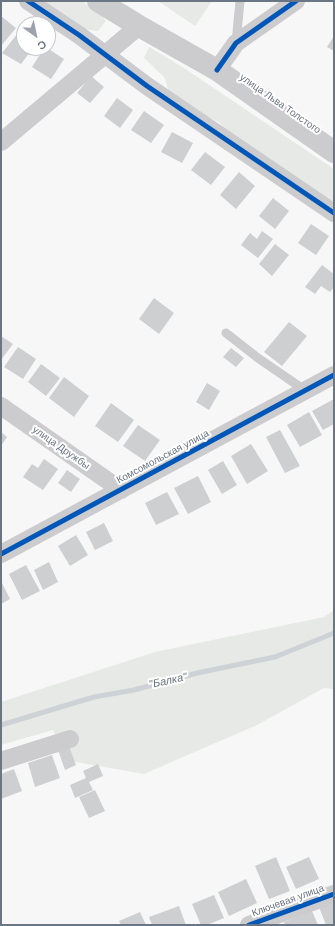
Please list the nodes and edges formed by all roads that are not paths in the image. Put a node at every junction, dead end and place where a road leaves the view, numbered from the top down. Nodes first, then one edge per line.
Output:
1 (28, 1) edge
2 (240, 1) edge
3 (296, 1) edge
4 (107, 3) edge
5 (139, 26) junction
6 (236, 43) junction
7 (105, 54) junction
8 (216, 70) junction
9 (1, 142) edge
10 (334, 152) edge
11 (334, 213) edge
12 (226, 333) dead end
13 (334, 375) edge
14 (306, 390) junction
15 (1, 406) edge
16 (121, 490) junction
17 (1, 554) edge
18 (70, 739) dead end
19 (1, 761) edge
20 (334, 894) edge
21 (249, 925) edge

1 - 7 street
2 - 6 lane
3 - 6 street
4 - 5 street, улица Льва Толстого
5 - 7 street
5 - 8 street, улица Льва Толстого
6 - 8 street
7 - 9 street
7 - 11 street
8 - 10 street, улица Льва Толстого
12 - 14 lane
13 - 14 street, Комсомольская улица
14 - 16 street, Комсомольская улица
15 - 16 street, улица Дружбы
16 - 17 street, Комсомольская улица
18 - 19 street
20 - 21 street, Ключевая улица

